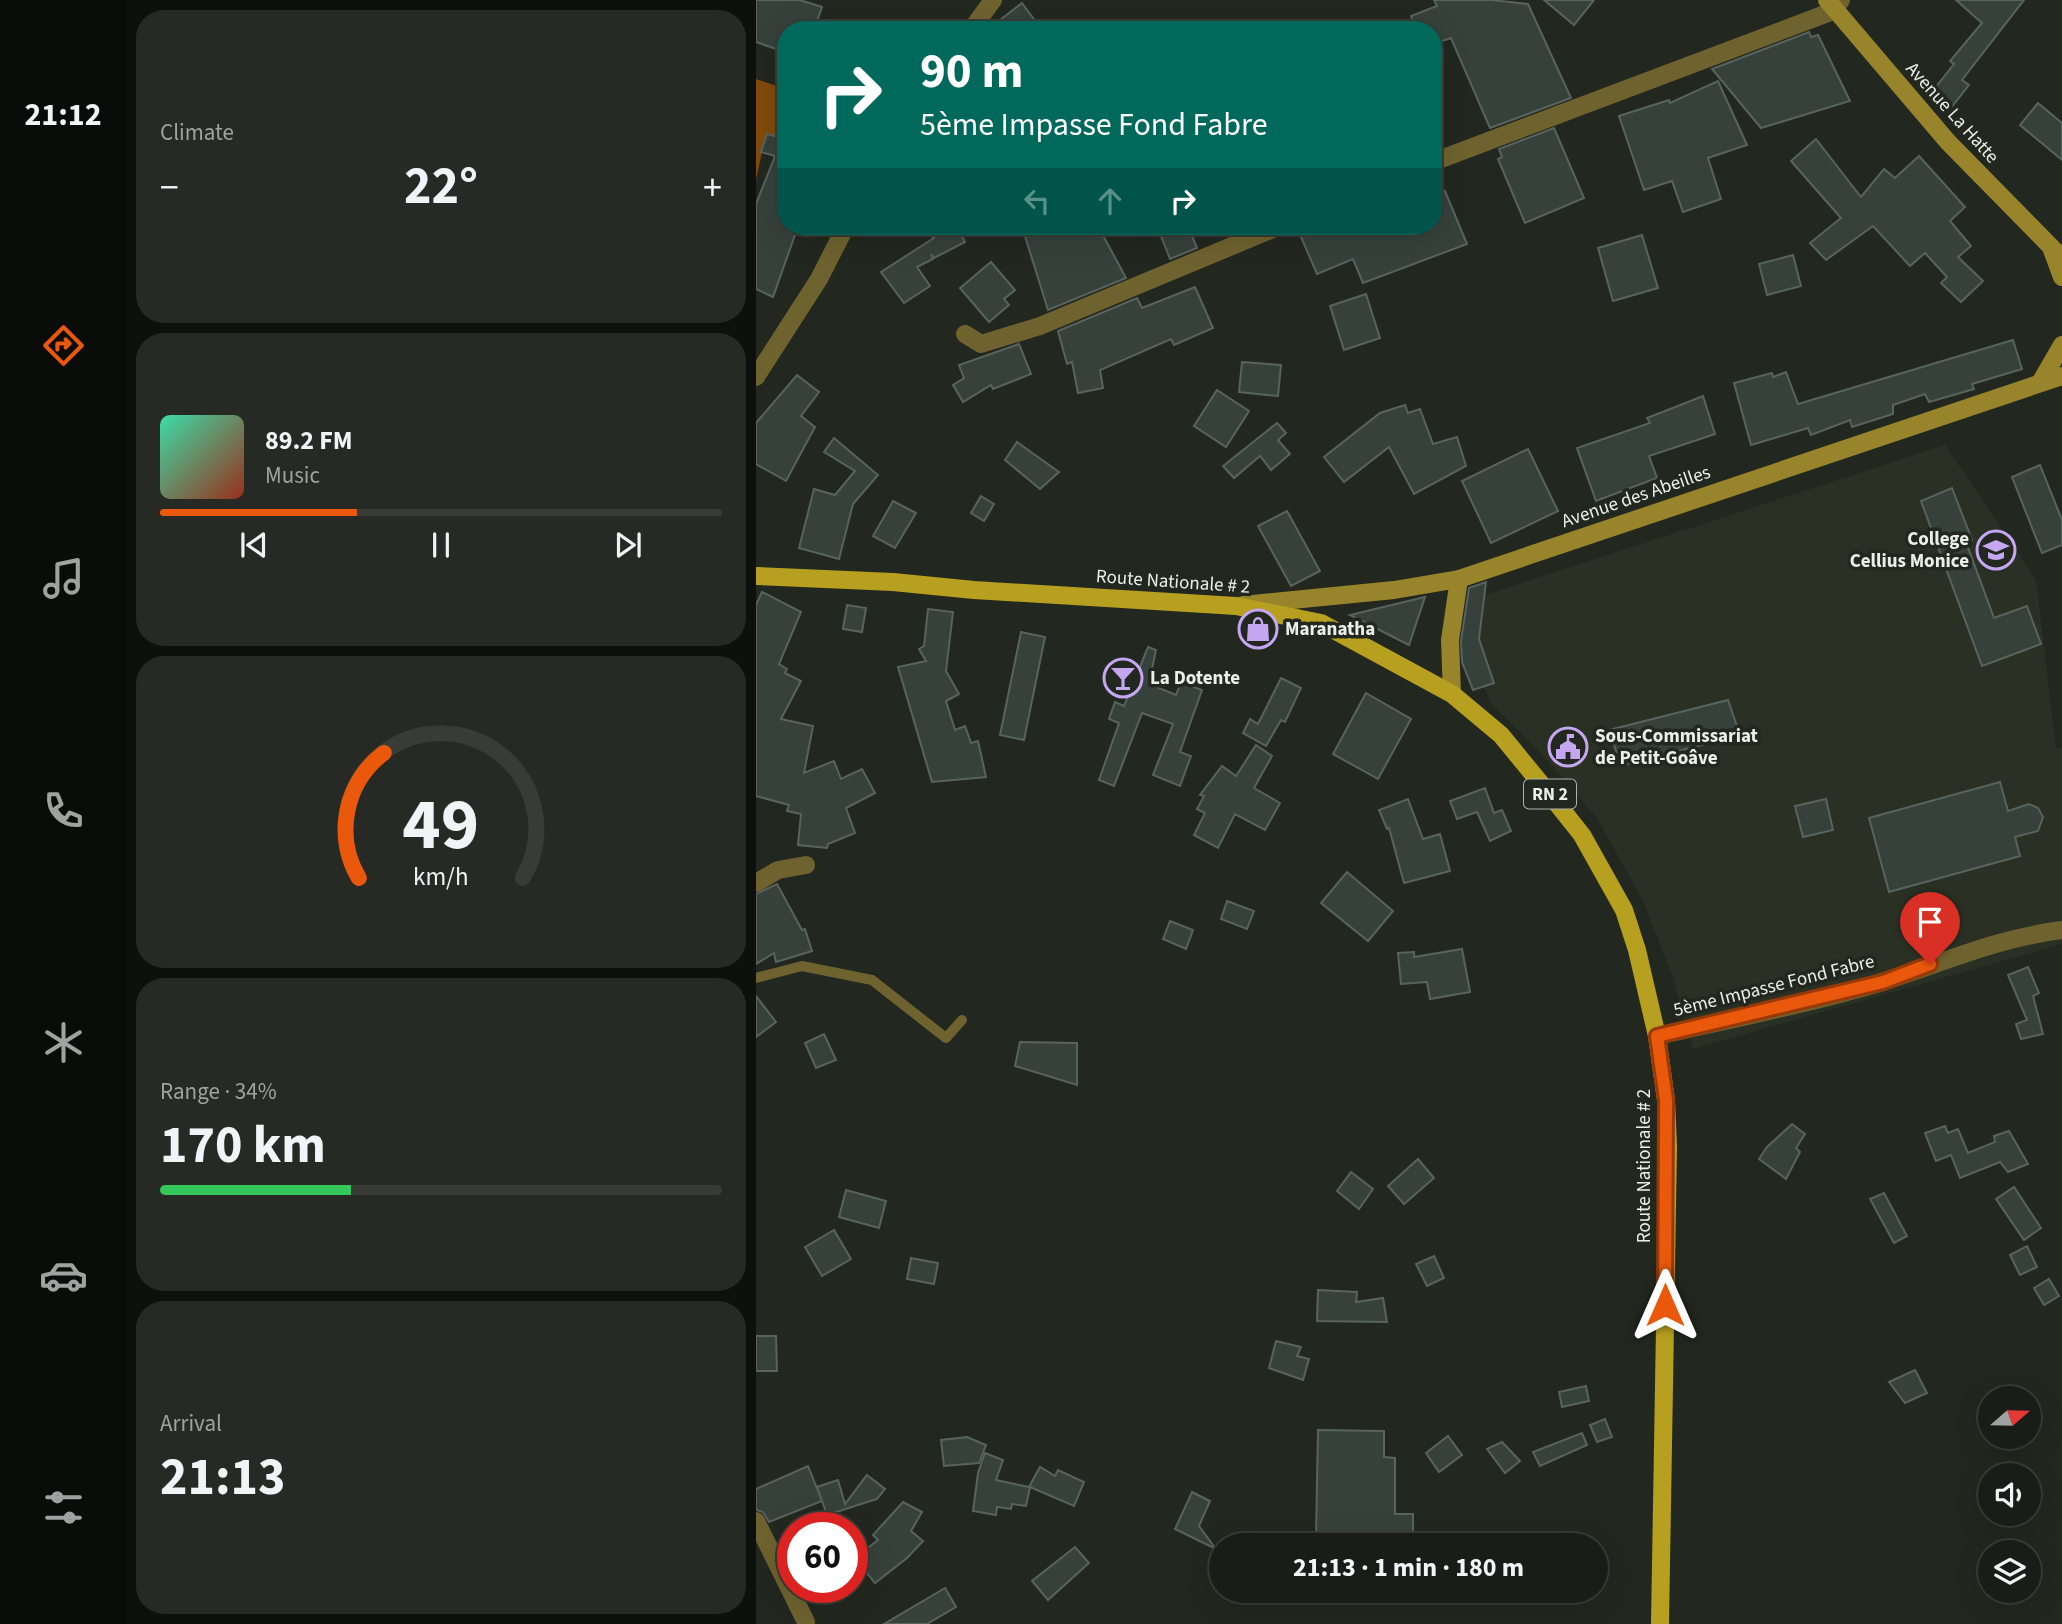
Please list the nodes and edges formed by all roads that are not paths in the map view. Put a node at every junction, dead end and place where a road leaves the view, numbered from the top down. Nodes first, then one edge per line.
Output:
1 (993, 0) edge
2 (1834, 4) edge
3 (978, 21) edge
4 (1442, 158) edge
5 (841, 235) edge
6 (1258, 235) edge
7 (2057, 254) edge
8 (2062, 277) edge
9 (965, 334) dead end
10 (2062, 345) edge
11 (2062, 376) edge
12 (756, 377) edge
13 (2040, 383) junction
14 (756, 576) edge
15 (1459, 579) junction
16 (1236, 606) junction
17 (1452, 694) junction
18 (806, 865) dead end
19 (756, 883) edge
20 (2062, 930) edge
21 (756, 978) edge
22 (962, 1020) dead end
23 (1657, 1036) junction
24 (756, 1521) edge
25 (806, 1622) dead end
26 (1660, 1624) edge

1 - 3 street
2 - 4 street
2 - 7 street, Avenue La Hatte
5 - 12 street
6 - 9 street
7 - 8 street, Avenue La Hatte
10 - 13 street
11 - 13 street, Avenue des Abeilles
13 - 15 street, Avenue des Abeilles
14 - 16 main road, Route Nationale # 2 / RN 2
15 - 16 street, Avenue des Abeilles
15 - 17 street
16 - 17 main road, Route Nationale # 2 / RN 2
17 - 23 main road, Route Nationale # 2 / RN 2
18 - 19 street
20 - 23 street, 5ème Impasse Fond Fabre
21 - 22 lane
23 - 26 main road, Route Nationale # 2 / RN 2
24 - 25 street

